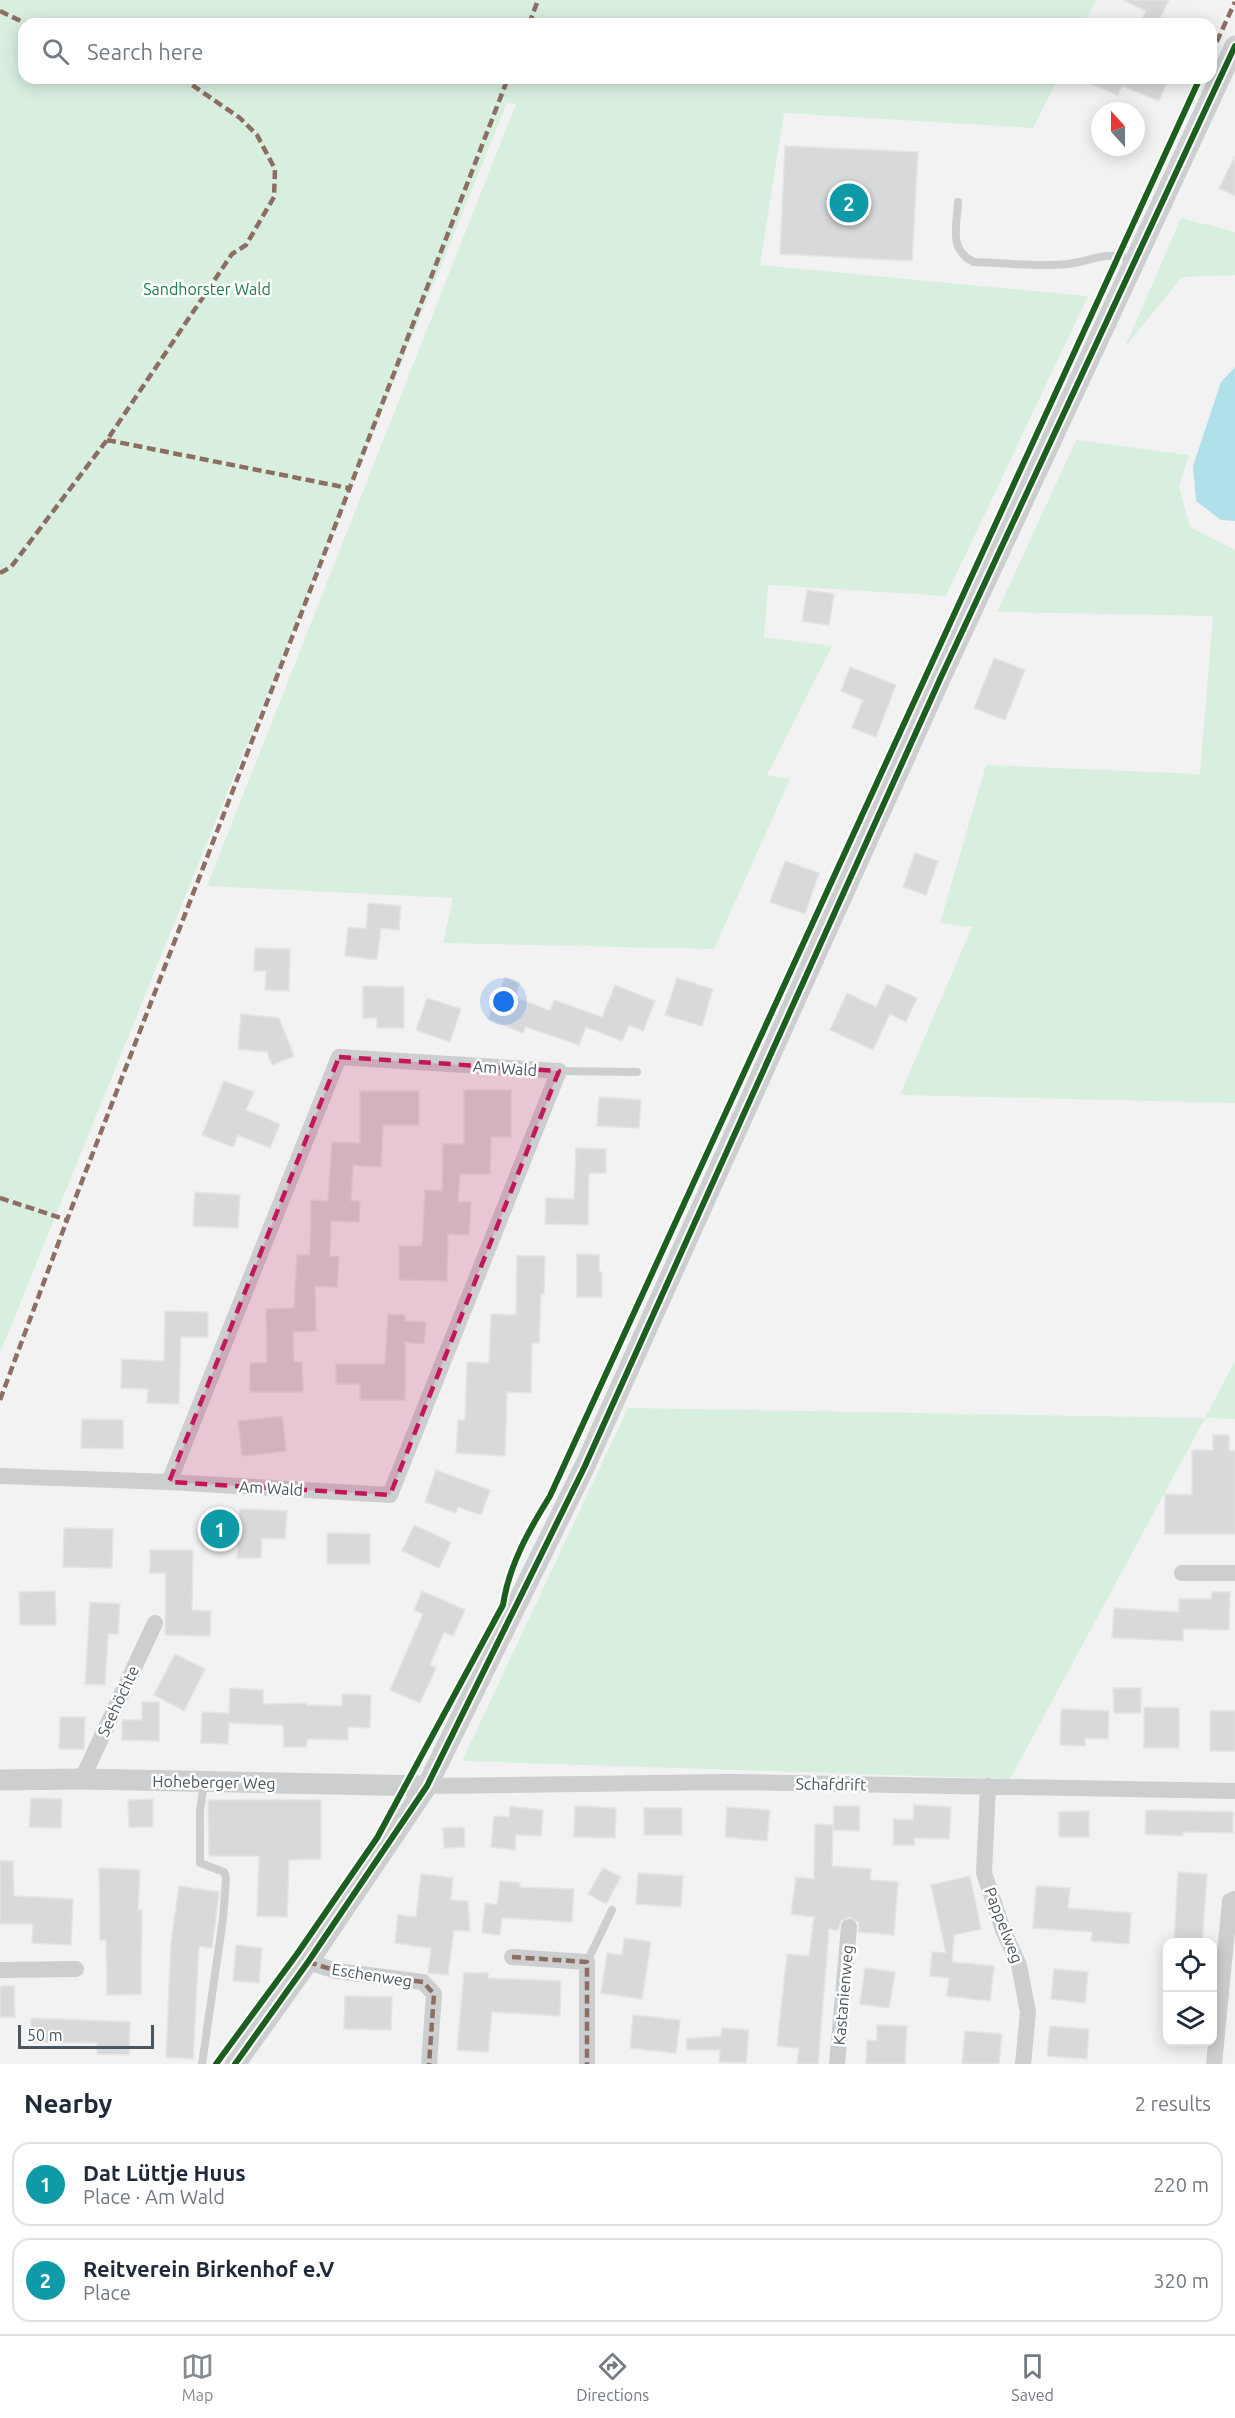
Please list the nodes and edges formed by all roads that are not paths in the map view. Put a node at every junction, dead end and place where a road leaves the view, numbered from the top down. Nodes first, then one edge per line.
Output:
1 (1235, 46) edge
2 (958, 202) dead end
3 (1135, 261) junction
4 (559, 1071) junction
5 (637, 1072) dead end
6 (0, 1476) edge
7 (168, 1482) junction
8 (1182, 1573) dead end
9 (1235, 1573) edge
10 (155, 1623) dead end
11 (82, 1779) junction
12 (0, 1780) edge
13 (204, 1782) junction
14 (427, 1786) junction
15 (988, 1786) junction
16 (1235, 1791) edge
17 (1235, 1899) edge
18 (612, 1910) dead end
19 (849, 1927) dead end
20 (512, 1957) dead end
21 (308, 1962) junction
22 (587, 1962) junction
23 (76, 1969) dead end
24 (0, 1970) edge
25 (202, 2064) edge
26 (235, 2064) edge
27 (429, 2064) edge
28 (587, 2064) edge
29 (837, 2064) edge
30 (1023, 2064) edge
31 (1214, 2064) edge

1 - 3 street
2 - 3 lane
3 - 14 street
4 - 5 lane
4 - 7 street, Am Wald
4 - 7 street, Am Wald
6 - 7 street, Am Wald
8 - 9 street
10 - 11 street, Seehöchte
11 - 12 street, Hoheberger Weg
11 - 13 street, Hoheberger Weg
13 - 14 street, Hoheberger Weg
13 - 25 lane
14 - 15 street, Schafdrift
14 - 21 street
15 - 16 street, Schafdrift
15 - 30 street, Pappelweg
17 - 31 street
18 - 22 lane
19 - 29 street, Kastanienweg
20 - 22 street
21 - 26 street
21 - 27 street, Eschenweg
22 - 28 street
23 - 24 street

